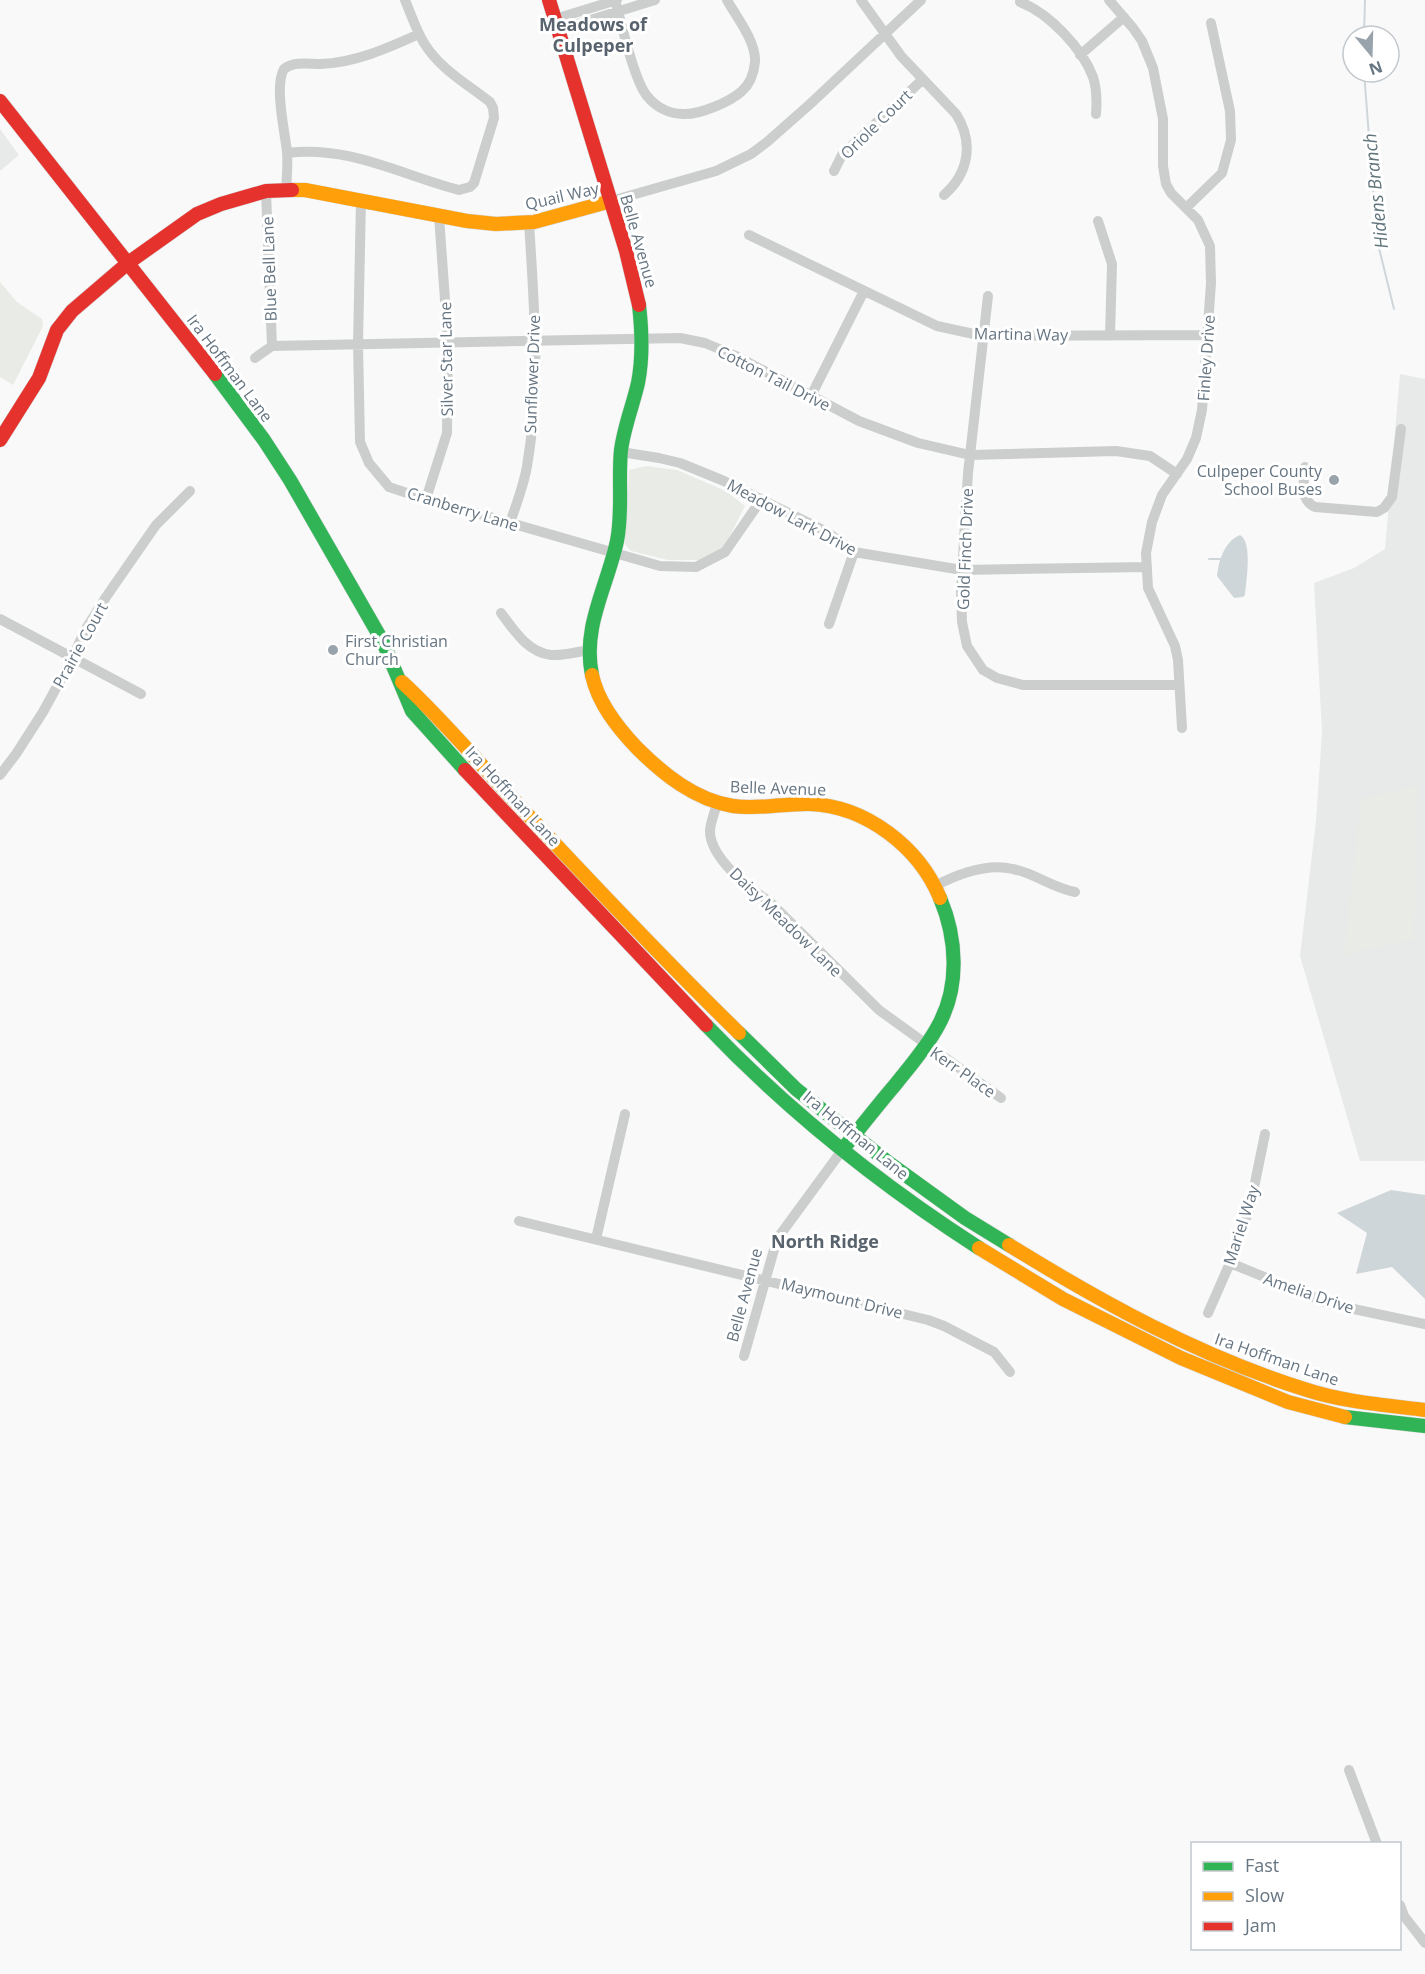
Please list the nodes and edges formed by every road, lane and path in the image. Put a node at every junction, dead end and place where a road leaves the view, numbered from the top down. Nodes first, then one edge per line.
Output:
1 (405, 0) edge
2 (549, 0) edge
3 (655, 0) edge
4 (727, 0) edge
5 (861, 0) edge
6 (921, 0) edge
7 (1109, 0) edge
8 (1020, 2) dead end
9 (616, 3) edge
10 (1124, 17) junction
11 (1211, 23) dead end
12 (557, 25) junction
13 (419, 34) junction
14 (884, 34) junction
15 (1080, 55) junction
16 (922, 80) junction
17 (0, 101) edge
18 (1096, 114) dead end
19 (287, 153) junction
20 (834, 171) dead end
21 (286, 190) junction
22 (266, 191) junction
23 (944, 195) dead end
24 (361, 200) junction
25 (611, 201) junction
26 (1186, 208) junction
27 (439, 216) junction
28 (1098, 221) dead end
29 (529, 222) junction
30 (749, 235) dead end
31 (128, 263) junction
32 (864, 291) junction
33 (988, 296) dead end
34 (1207, 335) junction
35 (983, 336) junction
36 (1110, 336) junction
37 (641, 338) junction
38 (536, 340) junction
39 (448, 342) junction
40 (358, 344) junction
41 (272, 346) junction
42 (255, 357) dead end
43 (811, 396) junction
44 (1401, 429) dead end
45 (0, 440) edge
46 (621, 452) junction
47 (970, 455) junction
48 (1305, 467) dead end
49 (1177, 474) junction
50 (189, 491) dead end
51 (426, 499) junction
52 (762, 500) junction
53 (510, 524) junction
54 (854, 552) junction
55 (612, 553) junction
56 (1147, 567) junction
57 (962, 570) junction
58 (501, 613) dead end
59 (0, 619) edge
60 (829, 624) dead end
61 (589, 650) junction
62 (73, 657) junction
63 (398, 678) junction
64 (1179, 685) junction
65 (141, 694) dead end
66 (1182, 728) dead end
67 (0, 775) edge
68 (718, 802) junction
69 (935, 886) junction
70 (1075, 892) dead end
71 (926, 1045) junction
72 (1001, 1098) dead end
73 (625, 1114) dead end
74 (855, 1134) junction
75 (1265, 1134) dead end
76 (843, 1149) junction
77 (519, 1221) dead end
78 (596, 1239) junction
79 (1230, 1263) junction
80 (765, 1280) junction
81 (1208, 1313) dead end
82 (1425, 1324) edge
83 (744, 1356) dead end
84 (1010, 1372) dead end
85 (1425, 1410) edge
86 (1425, 1426) edge
87 (1349, 1770) dead end
88 (1376, 1842) edge
89 (1401, 1908) edge
90 (1425, 1943) edge

1 - 13 street
2 - 12 main road, Belle Avenue
3 - 9 street
4 - 9 street
5 - 14 street
6 - 14 street, Quail Way
7 - 10 street, Finley Drive
8 - 15 street
9 - 12 street
10 - 15 street
10 - 26 street, Finley Drive
11 - 26 street
12 - 25 main road, Belle Avenue
13 - 19 street
13 - 19 street
14 - 16 street
14 - 25 street, Quail Way
15 - 18 street
16 - 20 street, Oriole Court
16 - 23 street
17 - 31 main road, Ira Hoffman Lane
19 - 21 street
21 - 22 main road, Quail Way
21 - 24 main road, Quail Way
22 - 31 main road, Quail Way
22 - 41 street, Blue Bell Lane
24 - 27 main road, Quail Way
24 - 40 street, Cranberry Lane
25 - 29 main road, Quail Way
25 - 37 main road, Belle Avenue
26 - 34 street, Finley Drive
27 - 29 main road, Quail Way
27 - 39 street, Silver Star Lane
28 - 36 street
29 - 38 street, Sunflower Drive
30 - 32 street, Martina Way
31 - 45 main road, Quail Way
31 - 63 main road, Ira Hoffman Lane
32 - 35 street, Martina Way
32 - 43 street
33 - 35 street, Gold Finch Drive
34 - 36 street, Martina Way
34 - 49 street, Finley Drive
35 - 36 street, Martina Way
35 - 47 street, Gold Finch Drive
37 - 38 street, Cotton Tail Drive
37 - 43 street, Cotton Tail Drive
37 - 46 main road, Belle Avenue
38 - 39 street, Cotton Tail Drive
38 - 53 street, Sunflower Drive
39 - 40 street, Cotton Tail Drive
39 - 51 street, Silver Star Lane
40 - 41 street, Cotton Tail Drive
40 - 51 street, Cranberry Lane
41 - 42 street
43 - 47 street, Cotton Tail Drive
44 - 48 street
46 - 52 street, Meadow Lark Drive
46 - 55 main road, Belle Avenue
47 - 49 street, Cotton Tail Drive
47 - 57 street, Gold Finch Drive
49 - 56 street, Finley Drive
50 - 62 street, Prairie Court
51 - 53 street, Cranberry Lane
52 - 54 street, Meadow Lark Drive
52 - 55 street, Cranberry Lane
53 - 55 street, Cranberry Lane
54 - 57 street, Meadow Lark Drive
54 - 60 street
55 - 61 main road, Belle Avenue
56 - 57 street, Meadow Lark Drive
56 - 64 street, Finley Drive
57 - 64 street, Gold Finch Drive
58 - 61 street
59 - 62 street
61 - 68 main road, Belle Avenue
62 - 65 street
62 - 67 street, Prairie Court
63 - 74 main road, Ira Hoffman Lane
63 - 76 main road, Ira Hoffman Lane
64 - 66 street, Finley Drive
68 - 69 main road, Belle Avenue
68 - 71 street, Daisy Meadow Lane
69 - 70 street
69 - 71 main road, Belle Avenue
71 - 72 street, Kerr Place
71 - 74 main road, Belle Avenue
73 - 78 street
74 - 76 main road, Belle Avenue
74 - 85 main road, Ira Hoffman Lane
75 - 79 street, Mariel Way
76 - 80 street, Belle Avenue
76 - 86 main road, Ira Hoffman Lane
77 - 78 street, Maymount Drive
78 - 80 street, Maymount Drive
79 - 81 street, Mariel Way
79 - 82 street, Amelia Drive
80 - 83 street, Belle Avenue
80 - 84 street, Maymount Drive
87 - 88 street
89 - 90 street

